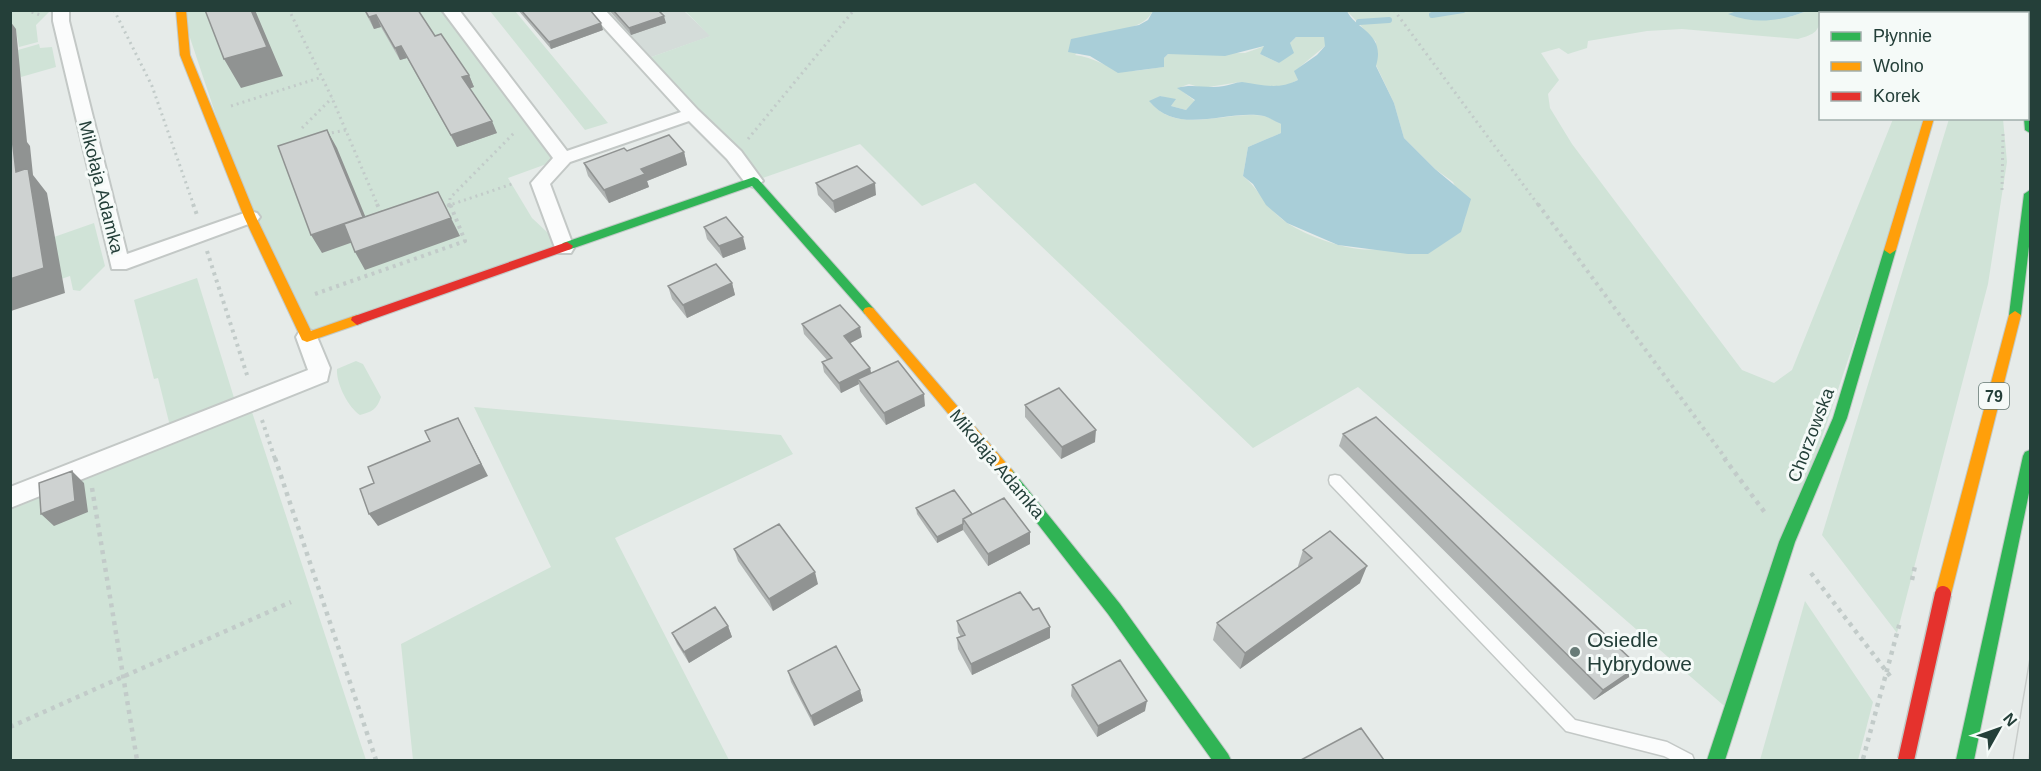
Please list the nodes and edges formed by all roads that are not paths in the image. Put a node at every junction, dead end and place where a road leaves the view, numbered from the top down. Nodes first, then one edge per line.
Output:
1 (61, 10) edge
2 (181, 10) edge
3 (450, 10) edge
4 (596, 10) edge
5 (2029, 110) edge
6 (692, 114) junction
7 (1928, 120) edge
8 (2031, 130) edge
9 (563, 158) junction
10 (754, 181) junction
11 (2031, 194) edge
12 (250, 217) junction
13 (564, 248) junction
14 (307, 336) junction
15 (2031, 456) edge
16 (1335, 480) dead end
17 (10, 498) edge
18 (1222, 760) edge
19 (1686, 760) edge
20 (1716, 760) edge
21 (1906, 760) edge
22 (1965, 760) edge

1 - 12 street, Mikołaja Adamka
2 - 12 street
3 - 9 street
4 - 6 street, Mikołaja Adamka
5 - 8 street
6 - 9 street
6 - 10 street, Mikołaja Adamka
7 - 20 street, Chorzowska
9 - 13 street
10 - 13 street
10 - 18 street, Mikołaja Adamka
11 - 21 street, 79, bridge
12 - 14 street
13 - 14 street
14 - 17 street
15 - 22 street
16 - 19 lane

